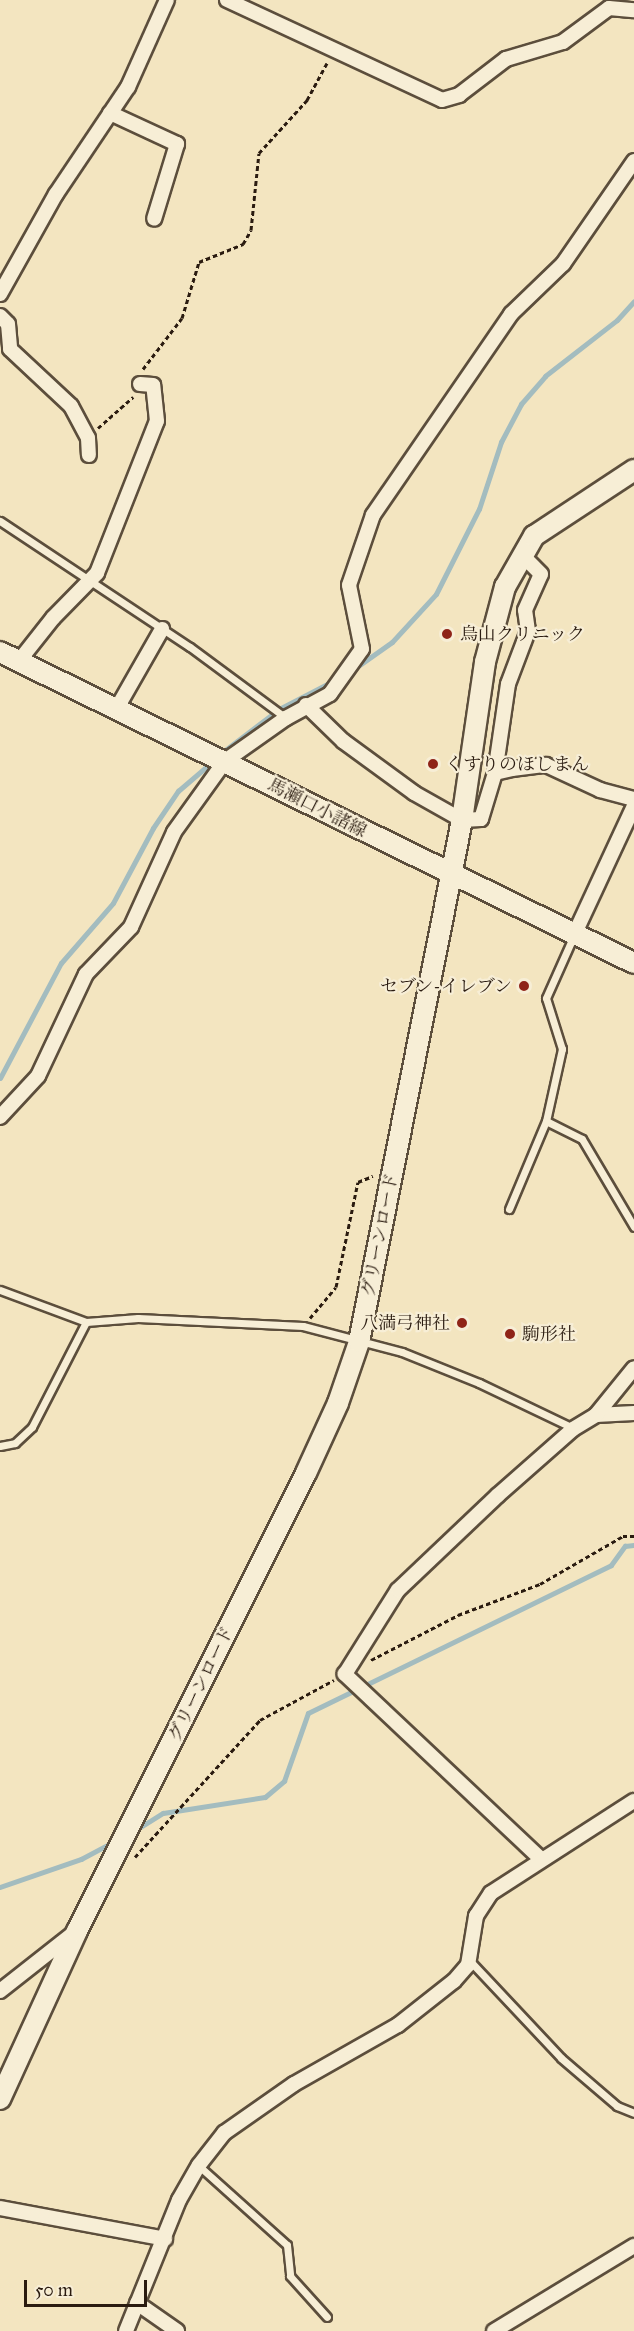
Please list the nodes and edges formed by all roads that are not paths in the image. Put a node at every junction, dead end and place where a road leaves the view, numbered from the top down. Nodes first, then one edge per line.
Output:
1 (167, 0) edge
2 (227, 0) edge
3 (634, 10) edge
4 (110, 113) junction
5 (634, 161) edge
6 (154, 219) dead end
7 (0, 294) edge
8 (0, 316) edge
9 (140, 384) road end
10 (89, 455) dead end
11 (634, 470) edge
12 (0, 520) edge
13 (523, 556) junction
14 (90, 580) junction
15 (162, 628) junction
16 (6, 656) edge
17 (306, 705) junction
18 (117, 708) junction
19 (286, 718) junction
20 (225, 761) junction
21 (495, 773) junction
22 (634, 799) edge
23 (634, 806) edge
24 (462, 820) junction
25 (450, 876) junction
26 (574, 933) junction
27 (634, 963) edge
28 (2, 1111) edge
29 (546, 1121) junction
30 (508, 1209) dead end
31 (634, 1227) edge
32 (0, 1290) edge
33 (86, 1322) junction
34 (359, 1342) junction
35 (634, 1368) edge
36 (634, 1413) edge
37 (596, 1415) junction
38 (573, 1429) junction
39 (0, 1446) edge
40 (632, 1805) edge
41 (541, 1859) junction
42 (77, 1931) junction
43 (469, 1959) junction
44 (0, 1991) edge
45 (0, 2099) edge
46 (634, 2113) edge
47 (199, 2165) junction
48 (0, 2208) edge
49 (165, 2240) junction
50 (634, 2246) edge
51 (136, 2303) junction
52 (327, 2317) dead end
53 (126, 2331) edge
54 (177, 2331) edge
55 (494, 2331) edge

1 - 4 street
2 - 3 street
4 - 6 street
4 - 7 street
5 - 17 street
8 - 10 street
9 - 14 street
11 - 13 street, グリーンロード
12 - 14 lane
13 - 21 street
13 - 24 street, グリーンロード
14 - 15 lane
14 - 16 street
15 - 18 street
15 - 19 lane
16 - 18 street, 馬瀬口小諸線
17 - 19 street
17 - 24 street
18 - 20 street, 馬瀬口小諸線
19 - 20 street
20 - 25 street, 馬瀬口小諸線
20 - 28 street
21 - 22 street
21 - 24 street
23 - 26 street
24 - 25 street, グリーンロード
25 - 26 street, 馬瀬口小諸線
25 - 34 street, グリーンロード
26 - 27 street, 馬瀬口小諸線
26 - 29 lane
29 - 30 lane
29 - 31 lane
32 - 33 lane
33 - 34 lane
33 - 39 lane
34 - 38 lane
34 - 42 street, グリーンロード
35 - 37 street
36 - 37 street
37 - 38 street
38 - 41 street
40 - 41 street
41 - 43 street
42 - 44 street
42 - 45 street, グリーンロード
43 - 46 lane
43 - 47 street
47 - 49 street
47 - 52 lane
48 - 49 street
49 - 51 street
50 - 55 street
51 - 53 street
51 - 54 street

